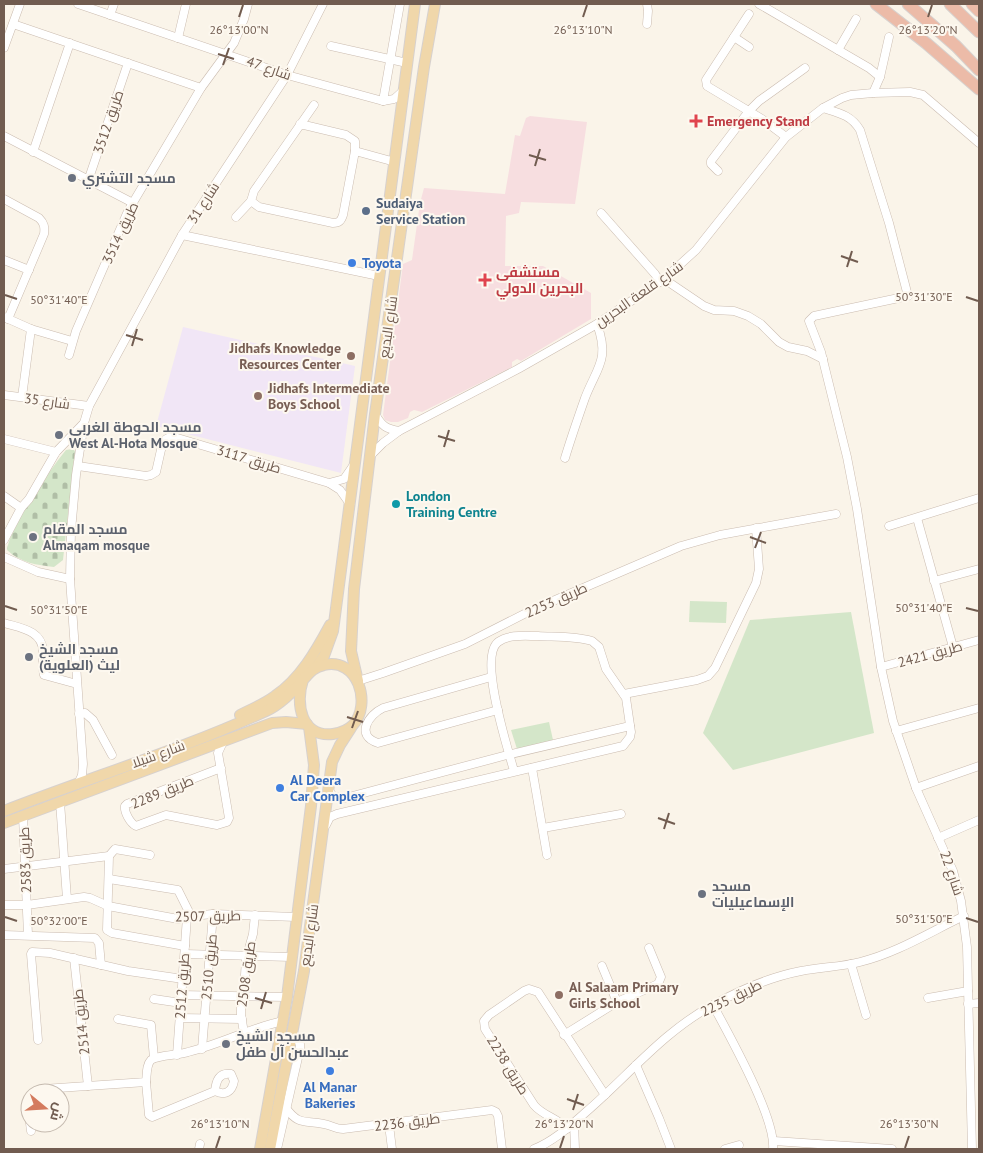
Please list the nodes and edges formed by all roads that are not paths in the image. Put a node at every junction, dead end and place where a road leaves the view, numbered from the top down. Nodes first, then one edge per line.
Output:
1 (20, 4) edge
2 (78, 4) edge
3 (114, 4) edge
4 (186, 4) edge
5 (248, 4) edge
6 (323, 4) edge
7 (400, 4) edge
8 (412, 4) edge
9 (435, 4) edge
10 (647, 4) edge
11 (759, 4) edge
12 (876, 4) edge
13 (908, 4) edge
14 (950, 4) edge
15 (972, 4) edge
16 (979, 10) edge
17 (749, 14) dead end
18 (110, 15) junction
19 (856, 19) dead end
20 (13, 24) junction
21 (647, 24) dead end
22 (979, 32) edge
23 (734, 37) junction
24 (889, 37) dead end
25 (178, 38) junction
26 (70, 43) junction
27 (331, 46) dead end
28 (749, 47) dead end
29 (4, 48) edge
30 (838, 50) junction
31 (226, 53) junction
32 (390, 60) junction
33 (128, 63) junction
34 (407, 63) junction
35 (805, 68) dead end
36 (979, 70) edge
37 (287, 75) junction
38 (880, 77) junction
39 (201, 88) junction
40 (979, 89) edge
41 (403, 91) junction
42 (873, 93) junction
43 (383, 101) junction
44 (314, 105) dead end
45 (823, 108) junction
46 (749, 111) junction
47 (300, 124) junction
48 (4, 136) edge
49 (786, 137) junction
50 (979, 143) edge
51 (355, 151) junction
52 (33, 152) junction
53 (395, 162) junction
54 (718, 171) dead end
55 (88, 181) junction
56 (4, 200) edge
57 (251, 201) junction
58 (133, 203) junction
59 (601, 213) dead end
60 (236, 217) dead end
61 (182, 235) junction
62 (4, 260) edge
63 (29, 270) junction
64 (379, 276) junction
65 (662, 280) junction
66 (6, 318) edge
67 (597, 324) junction
68 (31, 329) junction
69 (72, 341) junction
70 (69, 354) dead end
71 (823, 359) junction
72 (4, 395) edge
73 (22, 397) junction
74 (90, 406) junction
75 (376, 414) junction
76 (84, 423) junction
77 (399, 431) junction
78 (4, 439) edge
79 (56, 452) junction
80 (371, 455) junction
81 (564, 458) dead end
82 (355, 460) junction
83 (78, 466) junction
84 (329, 483) junction
85 (4, 496) edge
86 (979, 498) edge
87 (350, 505) junction
88 (21, 508) junction
89 (836, 514) dead end
90 (917, 518) junction
91 (889, 526) dead end
92 (756, 528) junction
93 (4, 540) edge
94 (4, 557) edge
95 (979, 569) edge
96 (70, 579) junction
97 (934, 581) junction
98 (335, 612) junction
99 (4, 623) edge
100 (492, 630) junction
101 (979, 640) edge
102 (498, 642) junction
103 (953, 647) junction
104 (316, 667) junction
105 (881, 667) junction
106 (491, 677) junction
107 (303, 680) junction
108 (358, 680) junction
109 (77, 684) junction
110 (624, 694) junction
111 (979, 708) edge
112 (498, 710) junction
113 (79, 714) junction
114 (354, 724) junction
115 (308, 725) junction
116 (630, 726) junction
117 (896, 731) junction
118 (198, 739) junction
119 (223, 742) junction
120 (209, 747) junction
121 (218, 753) junction
122 (510, 754) junction
123 (112, 755) dead end
124 (83, 764) junction
125 (979, 766) edge
126 (221, 768) junction
127 (532, 768) junction
128 (514, 772) junction
129 (100, 776) junction
130 (78, 784) junction
131 (916, 788) junction
132 (328, 789) junction
133 (60, 802) junction
134 (4, 810) edge
135 (621, 814) dead end
136 (23, 816) junction
137 (979, 820) edge
138 (4, 823) edge
139 (543, 828) junction
140 (938, 838) junction
141 (321, 847) junction
142 (150, 855) dead end
143 (547, 855) dead end
144 (109, 856) junction
145 (65, 862) junction
146 (25, 867) junction
147 (4, 869) edge
148 (109, 879) junction
149 (67, 899) junction
150 (4, 905) edge
151 (27, 905) junction
152 (108, 906) junction
153 (213, 914) junction
154 (189, 916) junction
155 (255, 916) junction
156 (296, 916) junction
157 (964, 916) junction
158 (4, 934) edge
159 (28, 935) junction
160 (50, 937) junction
161 (649, 948) dead end
162 (185, 950) junction
163 (50, 953) junction
164 (210, 956) junction
165 (247, 956) junction
166 (291, 957) junction
167 (74, 958) junction
168 (851, 964) junction
169 (101, 965) junction
170 (602, 966) dead end
171 (183, 979) junction
172 (968, 991) junction
173 (206, 996) junction
174 (242, 997) junction
175 (287, 998) junction
176 (928, 998) dead end
177 (154, 999) dead end
178 (181, 999) junction
179 (617, 1002) junction
180 (968, 1004) junction
181 (979, 1004) edge
182 (713, 1005) junction
183 (866, 1015) dead end
184 (180, 1018) junction
185 (118, 1019) dead end
186 (204, 1019) junction
187 (242, 1019) junction
188 (283, 1021) junction
189 (244, 1033) junction
190 (564, 1035) junction
191 (38, 1040) dead end
192 (202, 1049) junction
193 (178, 1055) junction
194 (154, 1058) junction
195 (636, 1065) junction
196 (146, 1082) junction
197 (88, 1086) junction
198 (70, 1087) edge
199 (215, 1091) dead end
200 (975, 1094) edge
201 (605, 1095) junction
202 (283, 1104) junction
203 (574, 1123) junction
204 (389, 1125) junction
205 (567, 1128) junction
206 (739, 1145) dead end
207 (773, 1145) edge
208 (811, 1147) edge
209 (538, 1148) edge
210 (865, 1148) edge
211 (260, 1149) edge
212 (270, 1149) edge
213 (277, 1149) edge
214 (392, 1149) edge
215 (502, 1149) edge
216 (575, 1149) edge
217 (671, 1149) edge
218 (725, 1149) edge
219 (892, 1149) edge
220 (972, 1149) edge

1 - 20 street
2 - 18 street, شارع 47
3 - 18 street
4 - 25 street
5 - 31 street, طريق 3514
6 - 37 street, شارع 31
7 - 32 street
8 - 34 main road, شارع البديع
9 - 75 main road, شارع البديع
10 - 21 street
11 - 30 street
12 - 40 highway
13 - 36 highway
14 - 22 highway
15 - 16 highway
17 - 23 street
18 - 25 street, شارع 47
19 - 30 street
20 - 26 street
20 - 29 street
23 - 28 street
23 - 46 street
24 - 38 street
25 - 31 street, شارع 47
26 - 33 street
26 - 52 street
27 - 32 street
30 - 38 street
31 - 37 street, شارع 47
31 - 39 street, طريق 3514
32 - 34 street
32 - 43 street
33 - 39 street
33 - 55 street, طريق 3512
34 - 41 main road, شارع البديع
35 - 46 street
37 - 43 street, شارع 47
37 - 61 street, شارع 31
38 - 42 street
39 - 58 street, طريق 3514
41 - 43 street
41 - 53 main road, شارع البديع
42 - 45 street, شارع قلعة البحرين
42 - 50 street, شارع قلعة البحرين
44 - 47 street
45 - 49 street, شارع قلعة البحرين
45 - 71 street, شارع 22
46 - 49 street
46 - 54 street
47 - 51 street
47 - 57 street
48 - 52 street
49 - 65 street, شارع قلعة البحرين
51 - 53 street
51 - 57 street
52 - 55 street
53 - 64 main road, شارع البديع
55 - 58 street
56 - 63 street
57 - 60 street
58 - 69 street, طريق 3514
59 - 65 street
61 - 64 street
61 - 74 street, شارع 31
62 - 63 street
63 - 66 street
64 - 82 main road, شارع البديع
65 - 67 street, شارع قلعة البحرين
65 - 71 street
66 - 68 street
67 - 77 street, شارع قلعة البحرين
67 - 81 street
68 - 69 street
68 - 73 street
69 - 70 street, طريق 3514
71 - 105 street, شارع 22
72 - 73 street, شارع 35
73 - 74 street, شارع 35
74 - 76 street, شارع 31
75 - 77 street
75 - 80 main road, شارع البديع
76 - 79 street
76 - 83 street
77 - 80 street, شارع قلعة البحرين
78 - 79 street
79 - 88 street
80 - 108 main road, شارع البديع
82 - 84 street
82 - 87 main road, شارع البديع
83 - 84 street, طريق 3117
83 - 96 street
84 - 87 street
85 - 88 street
86 - 90 street
87 - 98 main road, شارع البديع
88 - 93 street
89 - 92 street, طريق 2253
90 - 91 street
90 - 97 street
92 - 100 street, طريق 2253
92 - 110 street
94 - 96 street
95 - 97 street
96 - 109 street
97 - 103 street
98 - 104 main road, شارع البديع
98 - 118 main road
99 - 109 street
100 - 102 street
100 - 108 street, طريق 2253
101 - 103 street, طريق 2421
102 - 106 street
102 - 110 street, طريق 2253
103 - 105 street, طريق 2421
104 - 107 main road
104 - 108 main road
105 - 117 street, شارع 22
106 - 112 street
106 - 112 street
107 - 115 main road
107 - 118 main road, شارع شيلا
108 - 114 main road
109 - 113 street
110 - 116 street, طريق 2253
111 - 117 street
112 - 122 street
113 - 123 street
113 - 124 street
114 - 115 main road
114 - 132 main road, شارع البديع
115 - 119 main road, شارع شيلا
115 - 156 main road, شارع البديع
116 - 122 street
116 - 127 street
117 - 131 street, شارع 22
118 - 129 main road, شارع شيلا
119 - 120 main road, شارع شيلا
119 - 121 street
120 - 121 street
120 - 133 main road, شارع شيلا
121 - 126 street, طريق 2289
122 - 128 street
122 - 132 street
124 - 129 street
124 - 130 street
125 - 131 street
126 - 126 street, طريق 2289
127 - 128 street
127 - 139 street
128 - 141 street
129 - 130 main road, شارع شيلا
130 - 134 main road, شارع شيلا
131 - 140 street, شارع 22
132 - 141 main road, شارع البديع
133 - 136 main road, شارع شيلا
133 - 145 street
135 - 139 street
136 - 138 main road, شارع شيلا
136 - 146 street, طريق 2583
137 - 140 street
139 - 143 street
140 - 157 street, شارع 22
141 - 202 main road, شارع البديع
142 - 144 street
144 - 145 street
144 - 148 street
145 - 146 street
145 - 149 street
146 - 147 street
146 - 151 street, طريق 2583
148 - 152 street
148 - 154 street
149 - 151 street, طريق 2507
149 - 152 street, طريق 2507
150 - 151 street, طريق 2507
151 - 159 street, طريق 2583
152 - 154 street, طريق 2507
152 - 162 street
153 - 154 street, طريق 2507
153 - 155 street, طريق 2507
153 - 164 street, طريق 2510
154 - 162 street, طريق 2512
155 - 156 street, طريق 2507
155 - 165 street, طريق 2508
156 - 166 main road, شارع البديع
157 - 168 street, طريق 2235
157 - 172 street, شارع 22
158 - 159 street
159 - 160 street
160 - 163 street
160 - 169 street
161 - 179 street
162 - 164 street
162 - 171 street, طريق 2512
163 - 167 street
163 - 191 street
164 - 165 street
164 - 173 street, طريق 2510
165 - 166 street
165 - 174 street, طريق 2508
166 - 175 main road, شارع البديع
167 - 169 street
167 - 197 street, طريق 2514
168 - 182 street, طريق 2235
168 - 183 street
169 - 171 street
170 - 179 street
171 - 178 street, طريق 2512
172 - 176 street
172 - 180 street, شارع 22
173 - 174 street
173 - 178 street
173 - 186 street, طريق 2510
174 - 175 street
174 - 187 street, طريق 2508
175 - 188 main road, شارع البديع
177 - 178 street
178 - 184 street, طريق 2512
179 - 190 street
180 - 181 street
180 - 200 street, شارع 22
182 - 195 street, طريق 2235
182 - 207 street
184 - 186 street, طريق 2510
184 - 193 street, طريق 2512
185 - 194 street
186 - 187 street
186 - 192 street, طريق 2510
187 - 189 street, طريق 2508
188 - 189 street
188 - 211 main road, شارع البديع
189 - 192 street
190 - 201 street, طريق 2238
190 - 205 street, طريق 2238
192 - 193 street
193 - 194 street
194 - 196 street
195 - 201 street, طريق 2235
195 - 217 street
196 - 197 street
196 - 199 street
197 - 198 street
200 - 220 street, شارع 22
201 - 203 street, طريق 2235
202 - 204 street, طريق 2236
202 - 212 main road, شارع البديع
202 - 213 street
203 - 205 street, طريق 2235
203 - 216 street
204 - 214 street
204 - 215 street, طريق 2236
205 - 209 street, طريق 2235
206 - 218 street
207 - 208 street
208 - 210 street
210 - 219 street

